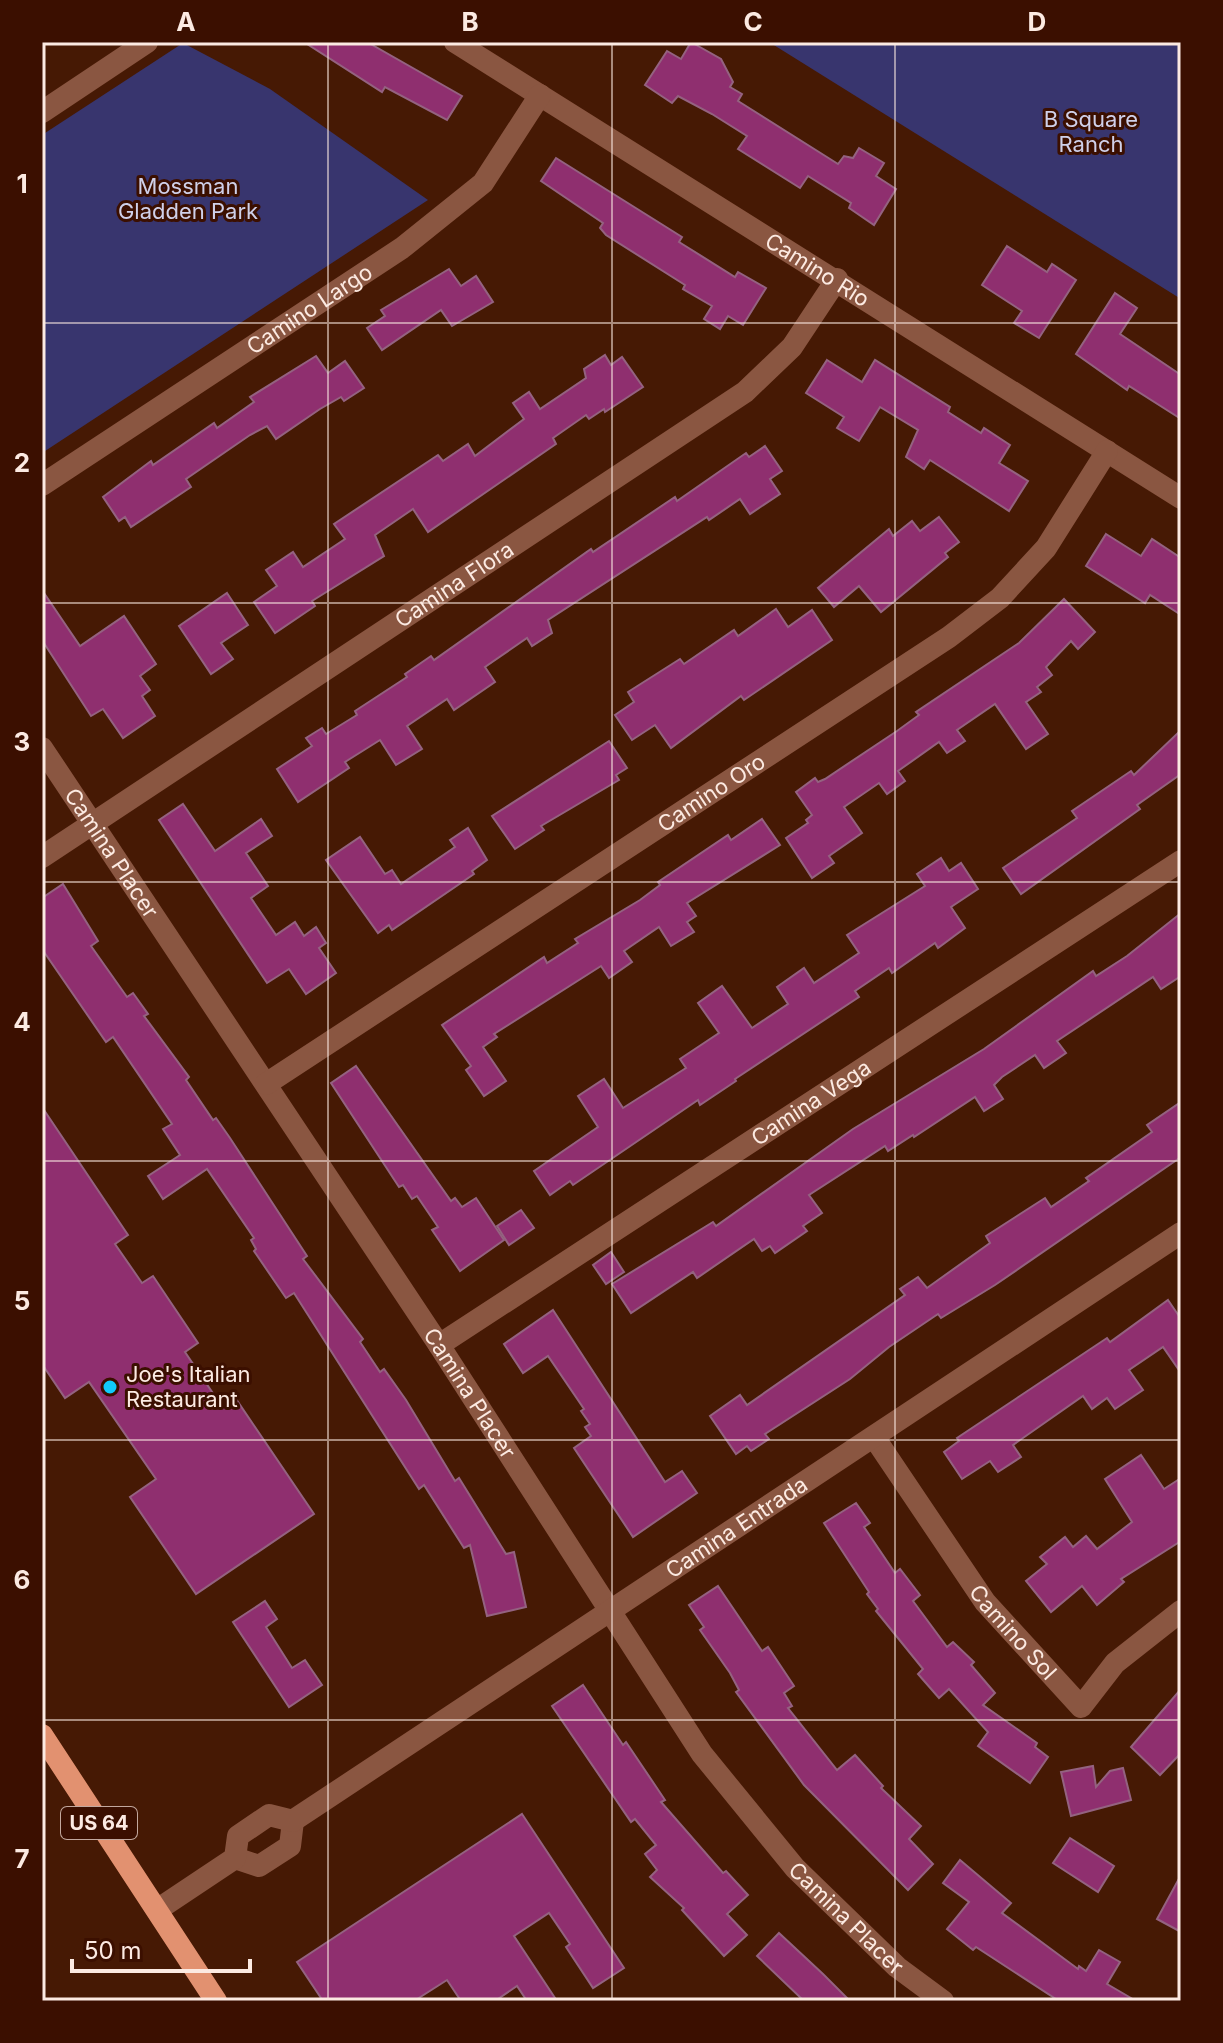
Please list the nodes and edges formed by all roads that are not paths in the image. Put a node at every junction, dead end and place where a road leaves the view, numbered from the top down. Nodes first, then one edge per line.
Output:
1 (147, 42) edge
2 (455, 42) edge
3 (540, 95) junction
4 (42, 112) edge
5 (837, 279) junction
6 (1107, 451) junction
7 (42, 485) edge
8 (1181, 498) edge
9 (42, 748) edge
10 (93, 824) junction
11 (42, 857) edge
12 (1181, 861) edge
13 (266, 1084) junction
14 (1181, 1233) edge
15 (439, 1345) junction
16 (874, 1437) junction
17 (613, 1611) junction
18 (1181, 1611) edge
19 (42, 1735) edge
20 (293, 1821) junction
21 (235, 1858) junction
22 (157, 1910) junction
23 (216, 2001) edge
24 (943, 2001) edge

1 - 4 street
2 - 3 street, Camino Rio
3 - 5 street, Camino Rio
3 - 7 street, Camino Largo
5 - 6 street, Camino Rio
5 - 10 street, Camina Flora
6 - 8 street, Camino Rio
6 - 13 street, Camino Oro
9 - 10 street, Camina Placer
10 - 11 street, Camina Flora
10 - 13 street, Camina Placer
12 - 15 street, Camina Vega
13 - 15 street, Camina Placer
14 - 16 street, Camina Entrada
15 - 17 street, Camina Placer
16 - 17 street, Camina Entrada
16 - 18 street, Camino Sol
17 - 20 street, Camina Entrada
17 - 24 street, Camina Placer
19 - 22 highway, US 64
20 - 21 street, Camina Entrada
20 - 21 street
21 - 22 street, Camina Entrada
22 - 23 highway, US 64

